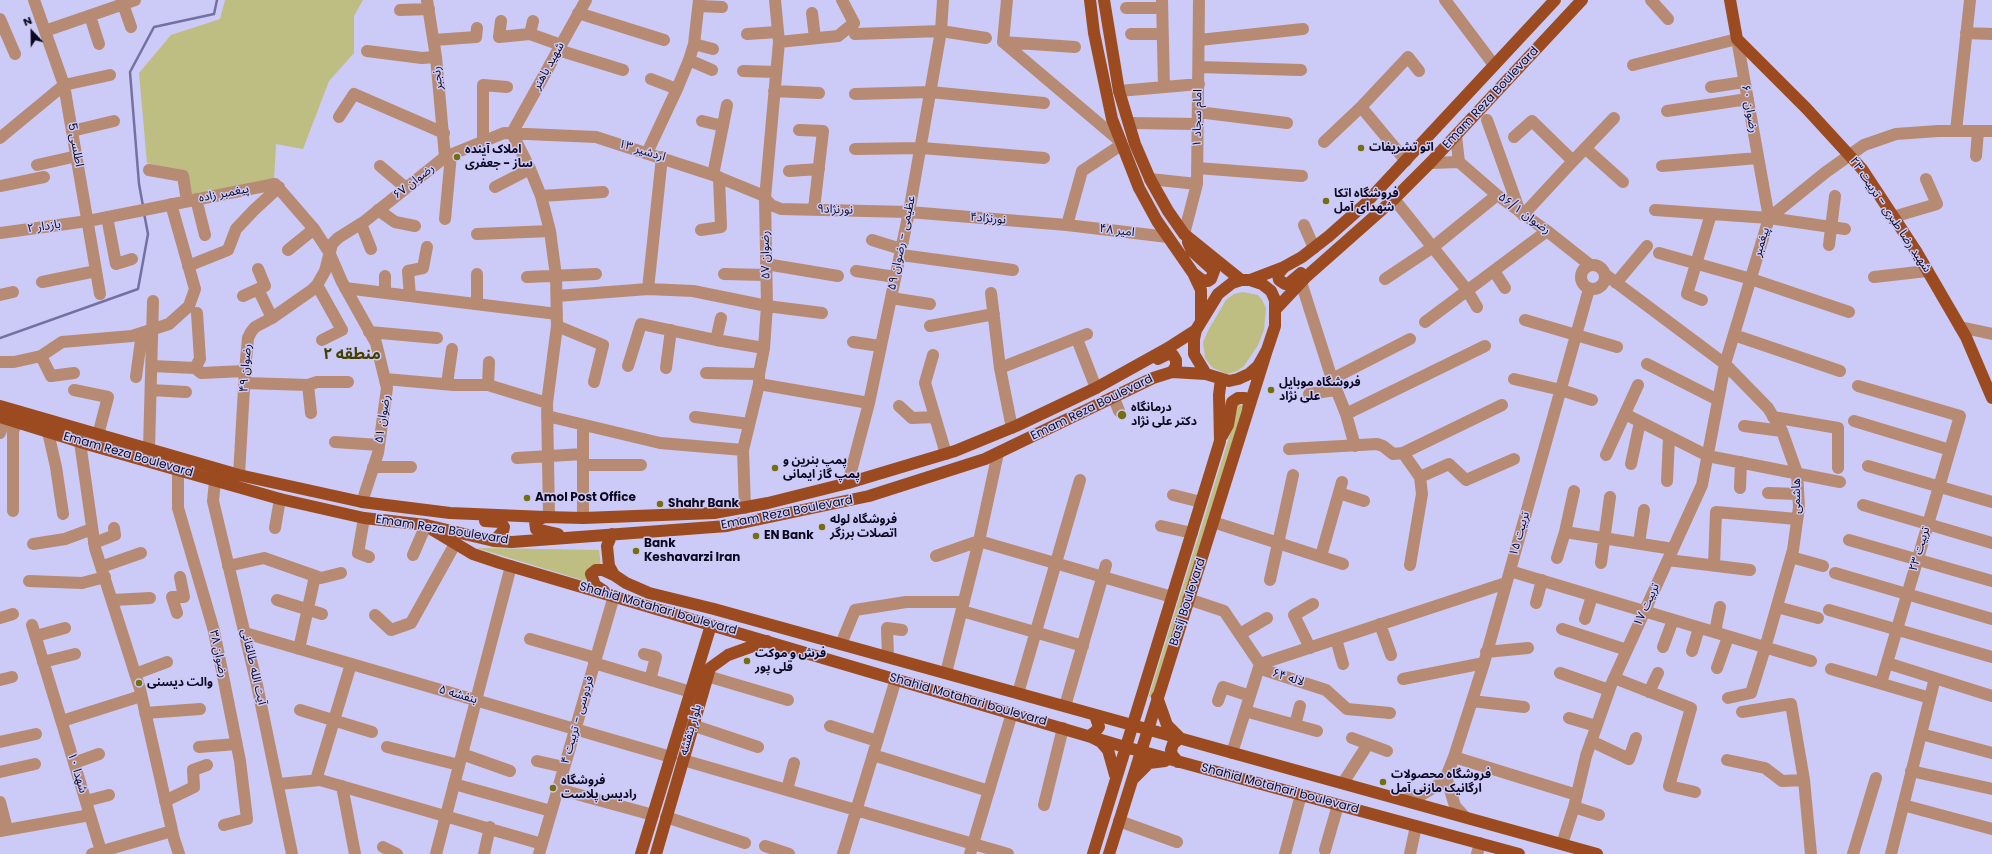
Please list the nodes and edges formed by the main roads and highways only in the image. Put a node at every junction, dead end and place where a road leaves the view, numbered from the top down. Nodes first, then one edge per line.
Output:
1 (1090, 0) edge
2 (1104, 0) edge
3 (1555, 0) edge
4 (1582, 0) edge
5 (1730, 0) edge
6 (1737, 39) joint
7 (1184, 234) junction
8 (1327, 258) junction
9 (1284, 267) junction
10 (1193, 273) junction
11 (1246, 280) junction
12 (1276, 309) junction
13 (1199, 325) junction
14 (1268, 350) junction
15 (1172, 372) junction
16 (1206, 374) junction
17 (1221, 379) junction
18 (1096, 388) junction
19 (1992, 398) edge
20 (0, 406) edge
21 (1248, 410) junction
22 (8, 419) edge
23 (1220, 441) junction
24 (450, 513) junction
25 (547, 517) junction
26 (426, 525) junction
27 (612, 534) junction
28 (579, 537) junction
29 (494, 541) junction
30 (614, 575) junction
31 (612, 595) junction
32 (711, 625) junction
33 (791, 630) junction
34 (767, 641) junction
35 (786, 647) junction
36 (1141, 695) junction
37 (1157, 697) junction
38 (1095, 715) junction
39 (1132, 725) junction
40 (1147, 729) junction
41 (1089, 736) junction
42 (1180, 738) junction
43 (1125, 747) junction
44 (1140, 751) junction
45 (677, 758) junction
46 (1178, 762) junction
47 (1116, 779) junction
48 (1130, 784) junction
49 (1479, 849) edge
50 (641, 854) edge
51 (656, 854) edge
52 (1093, 854) edge
53 (1109, 854) edge
54 (1517, 854) edge
55 (1597, 854) edge

1 - 10 main road
2 - 7 main road
3 - 9 main road, Emam Reza Boulevard
4 - 8 main road, Emam Reza Boulevard
5 - 6 main road, رضوان ۶۰
6 - 19 main road, شهید رضا طبری - تربیت ۲۳
7 - 10 main road
7 - 11 main road
8 - 9 main road
8 - 12 main road, Emam Reza Boulevard
9 - 11 main road, Emam Reza Boulevard
10 - 13 main road
11 - 12 main road
11 - 13 main road
12 - 14 main road
13 - 16 main road
13 - 18 main road, Emam Reza Boulevard
14 - 17 main road
14 - 21 main road, Basij Boulevard
15 - 16 main road, Emam Reza Boulevard
15 - 18 main road
15 - 27 main road, Emam Reza Boulevard
16 - 17 main road
17 - 23 main road, Basij Boulevard
18 - 25 main road, Emam Reza Boulevard
20 - 24 main road, Emam Reza Boulevard
21 - 23 main road
21 - 37 main road, Basij Boulevard
22 - 26 main road, Emam Reza Boulevard
23 - 36 main road, Basij Boulevard
24 - 25 main road, Emam Reza Boulevard
24 - 29 main road
25 - 28 main road
26 - 29 main road, Emam Reza Boulevard
26 - 31 main road, Shahid Motahari boulevard
27 - 28 main road, Emam Reza Boulevard
27 - 30 main road, Shahid Motahari boulevard
28 - 29 main road, Emam Reza Boulevard
30 - 31 main road
30 - 33 main road, Shahid Motahari boulevard
31 - 32 main road, Shahid Motahari boulevard
32 - 34 main road, Shahid Motahari boulevard
32 - 45 main road, بلوار بنفشه
33 - 35 main road
33 - 38 main road, Shahid Motahari boulevard
34 - 35 main road, Shahid Motahari boulevard
34 - 45 main road, بلوار بنفشه
35 - 41 main road, Shahid Motahari boulevard
36 - 37 main road
36 - 38 main road
36 - 39 main road, Basij Boulevard
37 - 40 main road, Basij Boulevard
37 - 42 main road
38 - 39 main road, Shahid Motahari boulevard
38 - 41 main road
39 - 40 main road, Shahid Motahari boulevard
39 - 43 main road, Basij Boulevard
40 - 42 main road, Shahid Motahari boulevard
40 - 44 main road, Basij Boulevard
41 - 43 main road, Shahid Motahari boulevard
41 - 47 main road
42 - 46 main road
42 - 55 main road, Shahid Motahari boulevard
43 - 44 main road, Shahid Motahari boulevard
43 - 47 main road, Basij Boulevard
44 - 46 main road, Shahid Motahari boulevard
44 - 48 main road, Basij Boulevard
45 - 50 main road, بلوار بنفشه
45 - 51 main road, بلوار بنفشه
46 - 48 main road
46 - 49 main road, Shahid Motahari boulevard
47 - 48 main road
47 - 52 main road, Basij Boulevard
48 - 53 main road, Basij Boulevard
49 - 54 main road, Shahid Motahari boulevard

